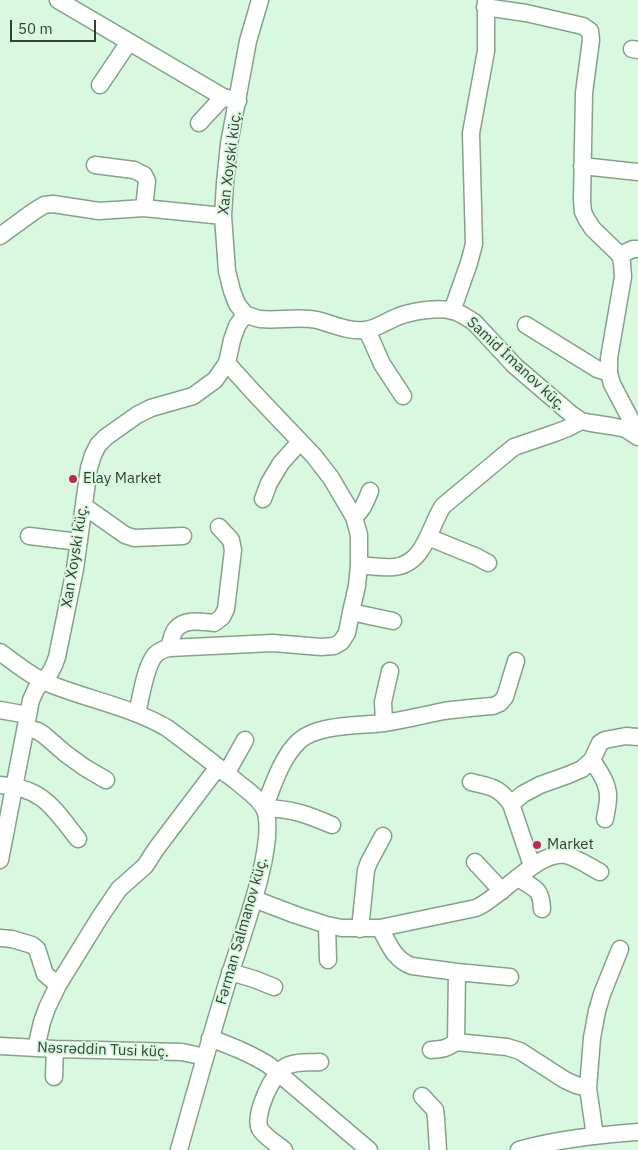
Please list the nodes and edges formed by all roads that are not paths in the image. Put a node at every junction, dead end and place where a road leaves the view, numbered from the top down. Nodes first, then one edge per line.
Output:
1 (58, 0) edge
2 (260, 0) edge
3 (485, 4) edge
4 (129, 42) junction
5 (100, 85) dead end
6 (230, 99) junction
7 (199, 123) dead end
8 (95, 165) dead end
9 (582, 166) junction
10 (638, 172) edge
11 (144, 208) junction
12 (223, 216) junction
13 (0, 236) edge
14 (638, 249) edge
15 (620, 255) junction
16 (452, 311) junction
17 (245, 314) junction
18 (526, 325) dead end
19 (367, 330) junction
20 (227, 363) junction
21 (609, 373) junction
22 (403, 396) dead end
23 (581, 420) junction
24 (635, 435) edge
25 (300, 442) junction
26 (370, 491) dead end
27 (263, 499) dead end
28 (84, 506) junction
29 (354, 517) junction
30 (220, 527) dead end
31 (29, 536) dead end
32 (183, 536) dead end
33 (428, 537) junction
34 (79, 542) junction
35 (488, 563) dead end
36 (359, 565) junction
37 (351, 612) junction
38 (393, 621) dead end
39 (169, 648) junction
40 (0, 652) edge
41 (516, 661) dead end
42 (390, 671) dead end
43 (42, 680) junction
44 (0, 710) edge
45 (137, 713) junction
46 (27, 722) junction
47 (384, 722) junction
48 (638, 737) edge
49 (245, 740) dead end
50 (592, 760) junction
51 (222, 770) junction
52 (106, 780) dead end
53 (471, 782) dead end
54 (8, 785) edge
55 (511, 804) junction
56 (264, 808) junction
57 (605, 819) dead end
58 (332, 825) dead end
59 (382, 836) dead end
60 (78, 839) dead end
61 (0, 860) edge
62 (475, 862) dead end
63 (532, 866) junction
64 (600, 872) dead end
65 (518, 878) junction
66 (502, 891) junction
67 (254, 899) junction
68 (542, 909) dead end
69 (327, 925) junction
70 (380, 928) junction
71 (360, 929) junction
72 (0, 938) edge
73 (620, 949) dead end
74 (328, 960) dead end
75 (230, 972) junction
76 (457, 972) junction
77 (510, 977) dead end
78 (58, 986) junction
79 (274, 987) dead end
80 (210, 1038) junction
81 (456, 1042) junction
82 (0, 1046) edge
83 (36, 1048) junction
84 (55, 1049) junction
85 (431, 1050) dead end
86 (205, 1056) junction
87 (320, 1062) dead end
88 (278, 1072) junction
89 (54, 1077) dead end
90 (588, 1088) junction
91 (422, 1096) dead end
92 (638, 1132) edge
93 (595, 1136) junction
94 (179, 1150) edge
95 (284, 1150) edge
96 (369, 1150) edge
97 (438, 1150) edge
98 (519, 1150) edge

1 - 4 street
2 - 6 street, Xan Xoyski küç.
3 - 9 street
3 - 16 street
4 - 5 street
4 - 6 street
6 - 7 street
6 - 12 street, Xan Xoyski küç.
8 - 11 street
9 - 10 street
9 - 15 street
11 - 12 street
11 - 13 street
12 - 17 street, Xan Xoyski küç.
14 - 15 street
15 - 21 street
16 - 19 street, Samid İmanov küç.
16 - 23 street, Samid İmanov küç.
17 - 19 street
17 - 20 street, Xan Xoyski küç.
18 - 21 street
19 - 22 street
20 - 25 street
20 - 28 street, Xan Xoyski küç.
21 - 24 street
23 - 24 street, Samid İmanov küç.
23 - 33 street
25 - 27 street
25 - 29 street
26 - 29 street
28 - 32 street
28 - 34 street, Xan Xoyski küç.
29 - 36 street
30 - 39 street
31 - 34 street
33 - 35 street
33 - 36 street
34 - 43 street, Xan Xoyski küç.
36 - 37 street
37 - 38 street
37 - 39 street
39 - 45 street
40 - 43 street
41 - 47 street
42 - 47 street
43 - 45 street
43 - 46 street, Xan Xoyski küç.
44 - 46 street
45 - 51 street
46 - 52 street
46 - 54 street, Xan Xoyski küç.
47 - 56 street
48 - 50 street
49 - 51 street
50 - 55 street
50 - 57 street
51 - 56 street
51 - 78 street
53 - 55 street
54 - 60 street
54 - 61 street, Xan Xoyski küç.
55 - 63 street
56 - 58 street
56 - 67 street, Fərman Salmanov küç.
59 - 71 street
62 - 66 street
63 - 64 street
63 - 65 street
65 - 66 street
65 - 68 street
66 - 70 street
67 - 69 street
67 - 75 street, Fərman Salmanov küç.
69 - 71 street
69 - 74 street
70 - 71 street
70 - 76 street
72 - 78 street
73 - 90 street
75 - 79 street
75 - 80 street, Fərman Salmanov küç.
76 - 77 street
76 - 81 street
78 - 83 street
80 - 86 street, Fərman Salmanov küç.
80 - 88 street
81 - 85 street
81 - 90 street
82 - 83 street, Nəsrəddin Tusi küç.
83 - 84 street, Nəsrəddin Tusi küç.
84 - 86 street, Nəsrəddin Tusi küç.
84 - 89 street
86 - 94 street, Fərman Salmanov küç.
87 - 88 street
88 - 95 street
88 - 96 street
90 - 93 street
91 - 97 street
92 - 93 street
93 - 98 street

